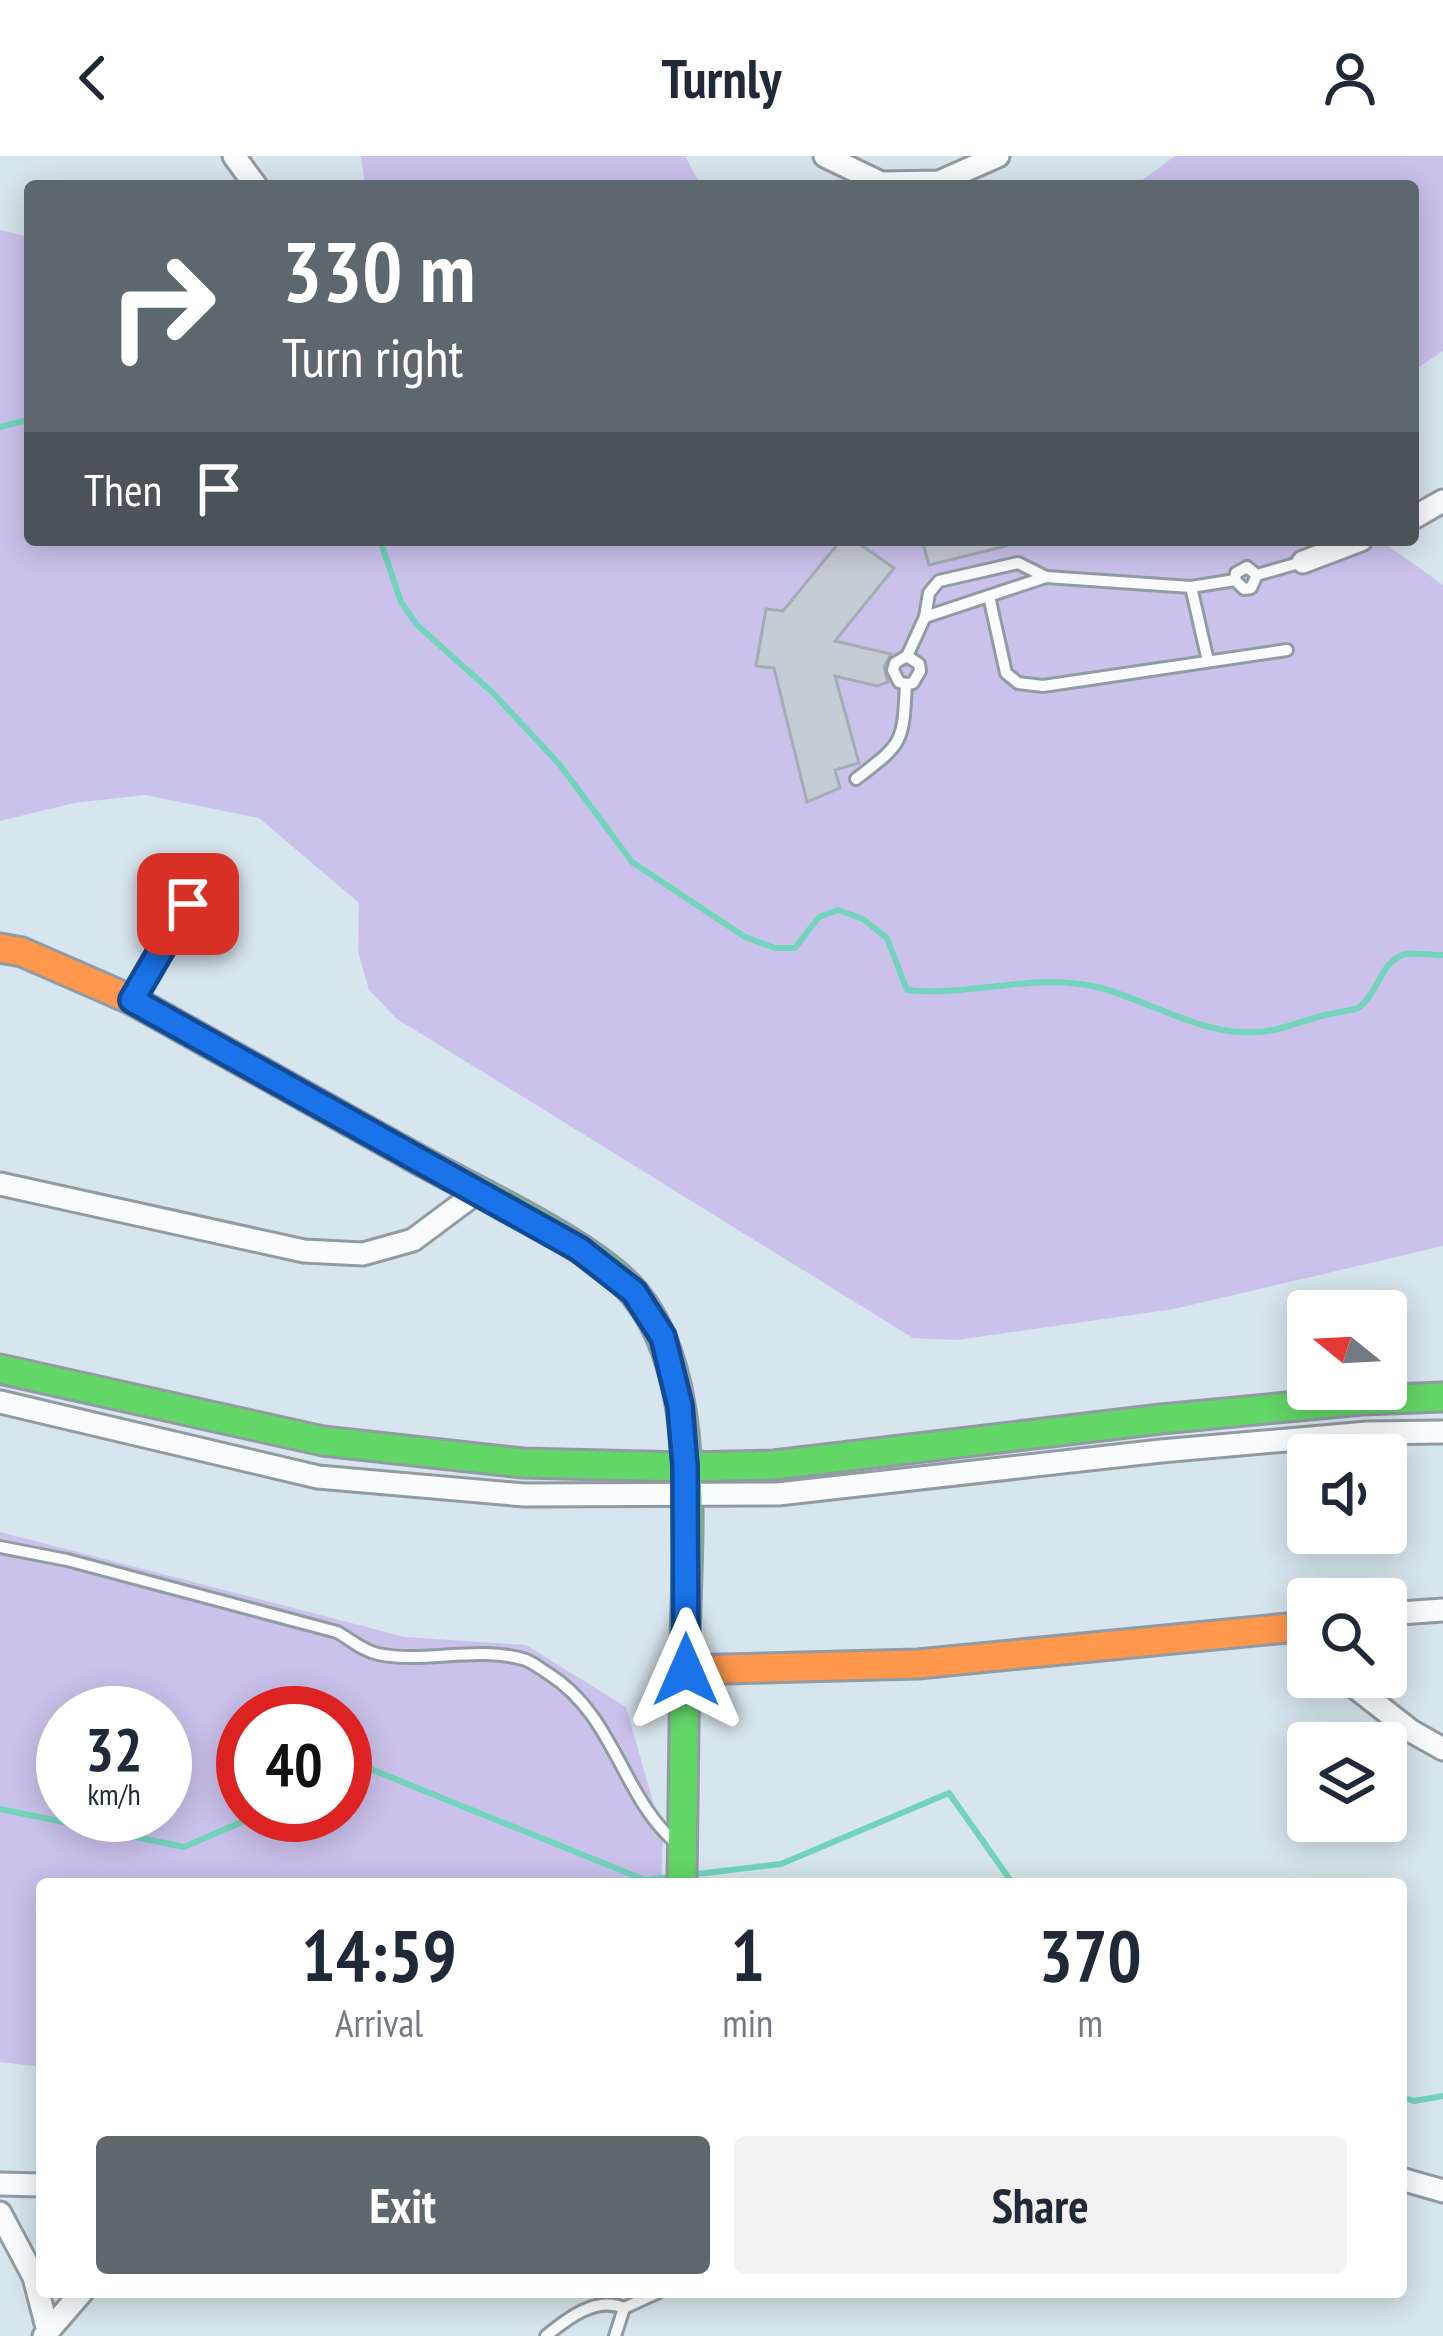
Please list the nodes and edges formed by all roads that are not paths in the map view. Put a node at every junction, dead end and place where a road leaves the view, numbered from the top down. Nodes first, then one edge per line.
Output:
1 (826, 156) edge
2 (998, 156) edge
3 (873, 180) edge
4 (944, 180) edge
5 (1345, 546) edge
6 (1303, 562) joint
7 (1046, 577) junction
8 (1191, 587) junction
9 (988, 596) junction
10 (926, 617) junction
11 (1287, 650) dead end
12 (907, 656) junction
13 (1208, 662) junction
14 (906, 684) junction
15 (856, 779) dead end
16 (188, 904) dead end
17 (0, 948) edge
18 (132, 1000) junction
19 (0, 1184) edge
20 (476, 1192) junction
21 (0, 1369) edge
22 (1443, 1397) edge
23 (0, 1402) edge
24 (1443, 1432) edge
25 (685, 1466) junction
26 (687, 1497) junction
27 (0, 1547) edge
28 (1443, 1610) edge
29 (1407, 1613) edge
30 (1287, 1632) edge
31 (686, 1670) junction
32 (1369, 1698) edge
33 (1443, 1749) edge
34 (682, 1864) edge
35 (1407, 2181) edge
36 (0, 2184) edge
37 (36, 2185) edge
38 (1443, 2191) edge
39 (0, 2213) edge
40 (36, 2286) edge
41 (38, 2298) edge
42 (77, 2298) edge
43 (646, 2298) edge
44 (625, 2308) junction
45 (46, 2333) edge
46 (546, 2336) edge
47 (616, 2336) edge

1 - 3 street
2 - 4 street
5 - 6 street
6 - 8 lane
7 - 8 lane
7 - 9 lane
7 - 10 lane
8 - 13 lane
9 - 10 lane
9 - 13 lane
10 - 12 lane
11 - 13 lane
12 - 14 lane
12 - 14 lane
14 - 15 lane
16 - 18 street
17 - 18 street
18 - 20 street
19 - 20 street
20 - 25 street
21 - 25 street
22 - 25 street
23 - 26 street
24 - 26 street
25 - 26 street
26 - 31 street
27 - 34 lane
28 - 29 street
30 - 31 street
31 - 34 street
32 - 33 street
35 - 38 street
36 - 37 street
39 - 40 street
41 - 45 street
42 - 45 street
43 - 44 lane
44 - 46 lane
44 - 47 lane

